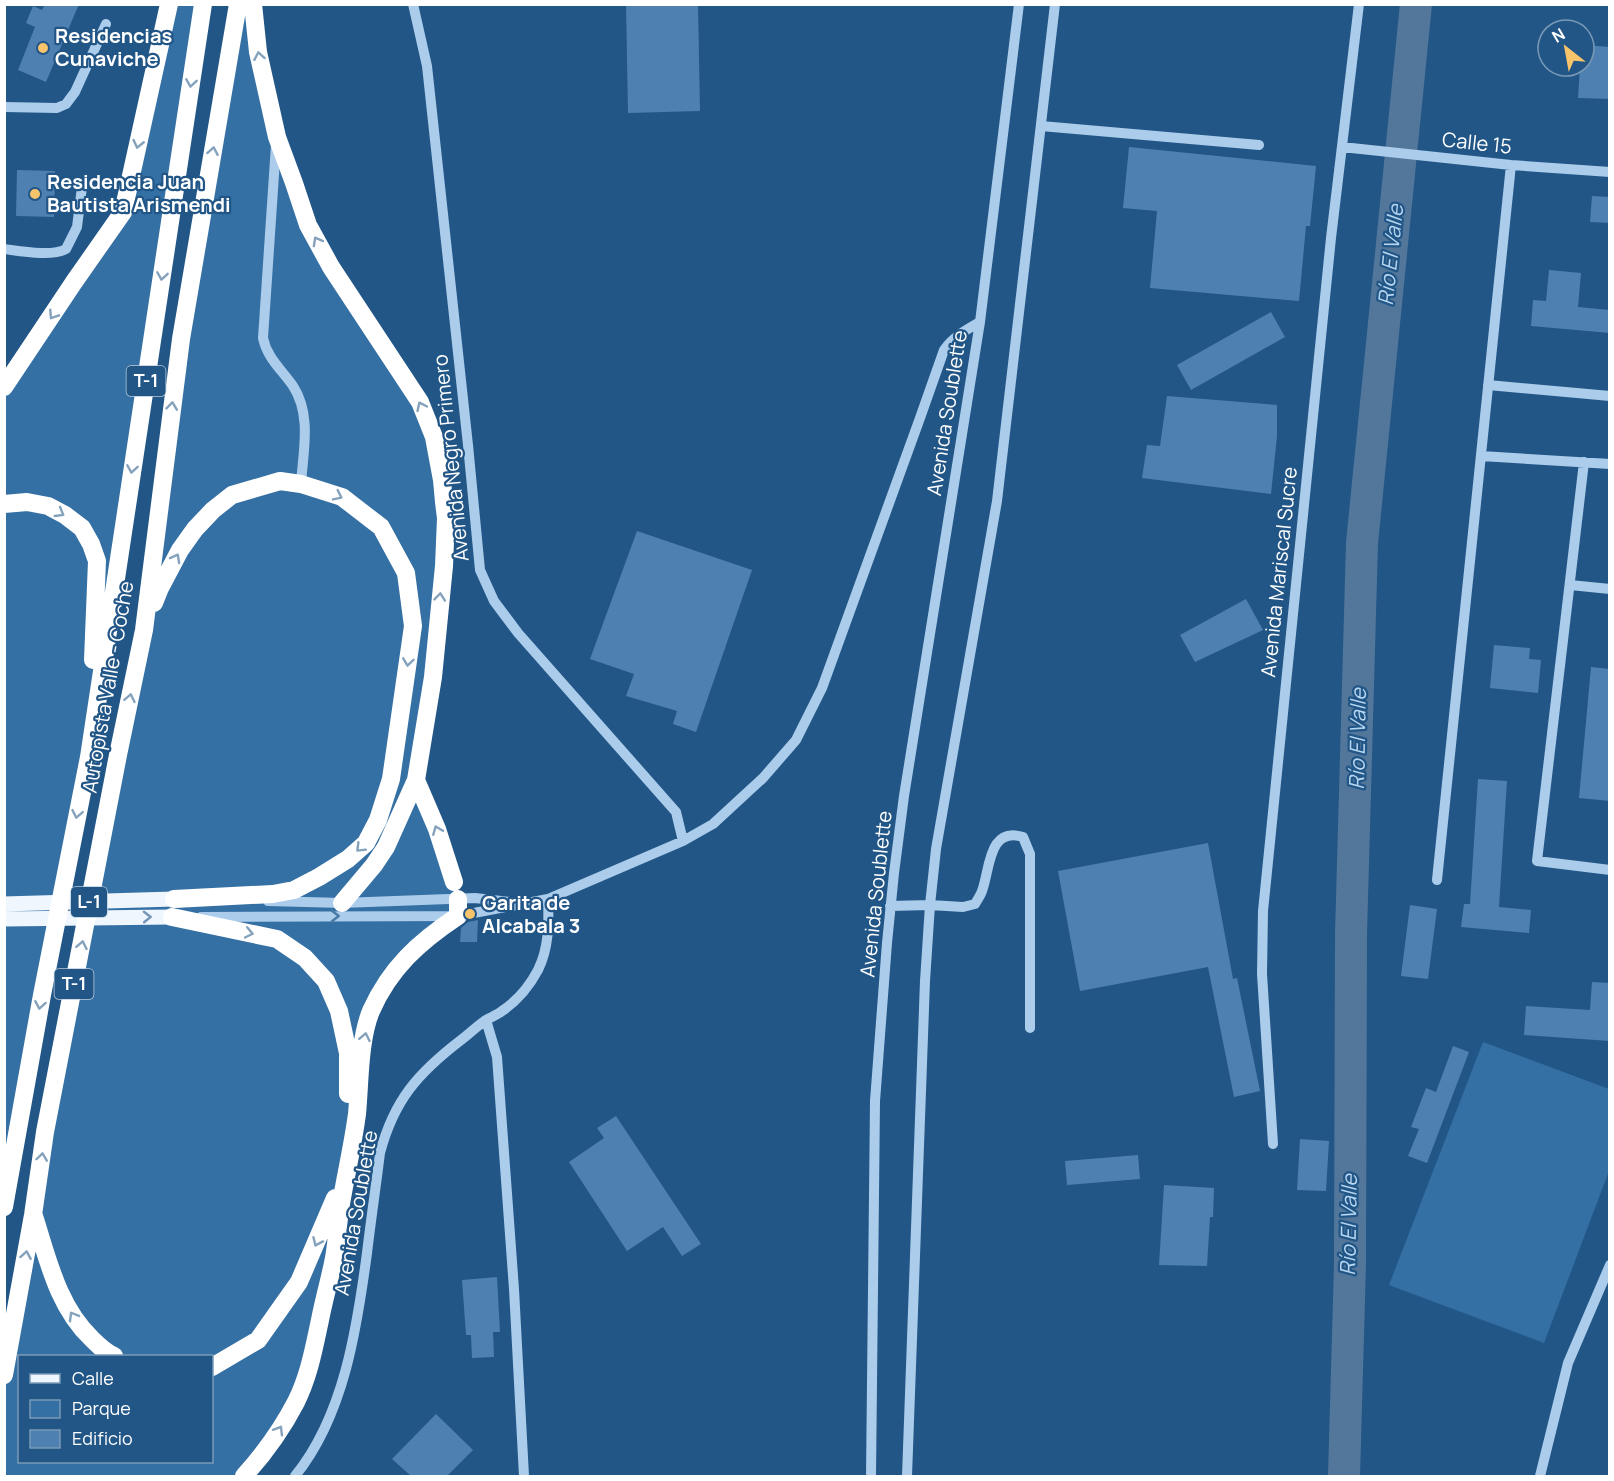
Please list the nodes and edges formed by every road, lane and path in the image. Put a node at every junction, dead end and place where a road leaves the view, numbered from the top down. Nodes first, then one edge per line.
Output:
1 (169, 4) edge
2 (203, 4) edge
3 (238, 4) edge
4 (253, 4) edge
5 (413, 4) edge
6 (1019, 4) edge
7 (1055, 4) edge
8 (1359, 4) edge
9 (105, 24) dead end
10 (4, 107) edge
11 (1041, 126) junction
12 (277, 137) junction
13 (1259, 144) dead end
14 (1342, 147) junction
15 (1511, 165) junction
16 (1610, 172) edge
17 (82, 187) dead end
18 (4, 249) edge
19 (980, 322) junction
20 (1488, 385) junction
21 (4, 387) edge
22 (1610, 396) edge
23 (1481, 456) junction
24 (1584, 462) junction
25 (1610, 464) edge
26 (301, 484) junction
27 (4, 504) edge
28 (1570, 585) junction
29 (1610, 589) edge
30 (144, 630) junction
31 (89, 757) junction
32 (416, 780) junction
33 (683, 841) junction
34 (1610, 870) edge
35 (1437, 880) dead end
36 (457, 899) junction
37 (549, 899) junction
38 (342, 903) junction
39 (523, 903) junction
40 (4, 904) edge
41 (930, 905) junction
42 (890, 906) junction
43 (173, 908) junction
44 (4, 919) edge
45 (486, 1020) junction
46 (1030, 1028) dead end
47 (15, 1141) junction
48 (1273, 1144) dead end
49 (4, 1173) edge
50 (4, 1207) edge
51 (33, 1215) junction
52 (1610, 1265) edge
53 (112, 1355) edge
54 (213, 1366) edge
55 (4, 1375) edge
56 (244, 1476) edge
57 (295, 1476) edge
58 (524, 1476) edge
59 (871, 1476) edge
60 (907, 1476) edge
61 (1540, 1476) edge

1 -> 21 highway
2 -> 31 highway, Autopista Valle - Coche / T-1
30 -> 3 highway, Autopista Valle - Coche / T-1
12 -> 4 highway
5 - 33 street, Avenida Negro Primero
6 - 19 street, Avenida Soublette
7 - 11 street
8 - 14 street, Avenida Mariscal Sucre
9 - 10 street
11 - 13 street
11 - 41 street
12 - 26 street
32 -> 12 highway
14 - 15 street, Calle 15
14 - 48 street, Avenida Mariscal Sucre
15 - 16 street, Calle 15
15 - 20 street
17 - 18 street
19 - 33 street, Avenida Soublette
19 - 42 street, Avenida Soublette
20 - 22 street
20 - 23 street
23 - 24 street
23 - 35 street
24 - 25 street
24 - 28 street
30 -> 26 highway
26 -> 43 highway
27 -> 31 highway
28 - 29 street
28 - 34 street
51 -> 30 highway, Autopista Valle - Coche / T-1
31 -> 47 highway, Autopista Valle - Coche / T-1
36 -> 32 highway
32 - 38 highway
33 - 37 street, Avenida Soublette
36 - 38 street, L-1
36 - 39 street
36 - 39 street, L-1
43 -> 36 street, L-1
56 -> 36 highway
37 - 39 street, Avenida Soublette
37 - 45 street, Avenida Soublette
38 - 43 street, L-1
40 - 43 main road, L-1
41 - 42 street
41 - 46 street
41 - 60 street
42 - 59 street, Avenida Soublette
44 -> 43 main road, L-1
43 -> 54 highway
45 - 57 street, Avenida Soublette
45 - 58 street
47 - 49 highway
47 - 50 highway, Autopista Valle - Coche / T-1
53 -> 51 highway
55 -> 51 highway, Autopista Valle - Coche / T-1
52 - 61 street

